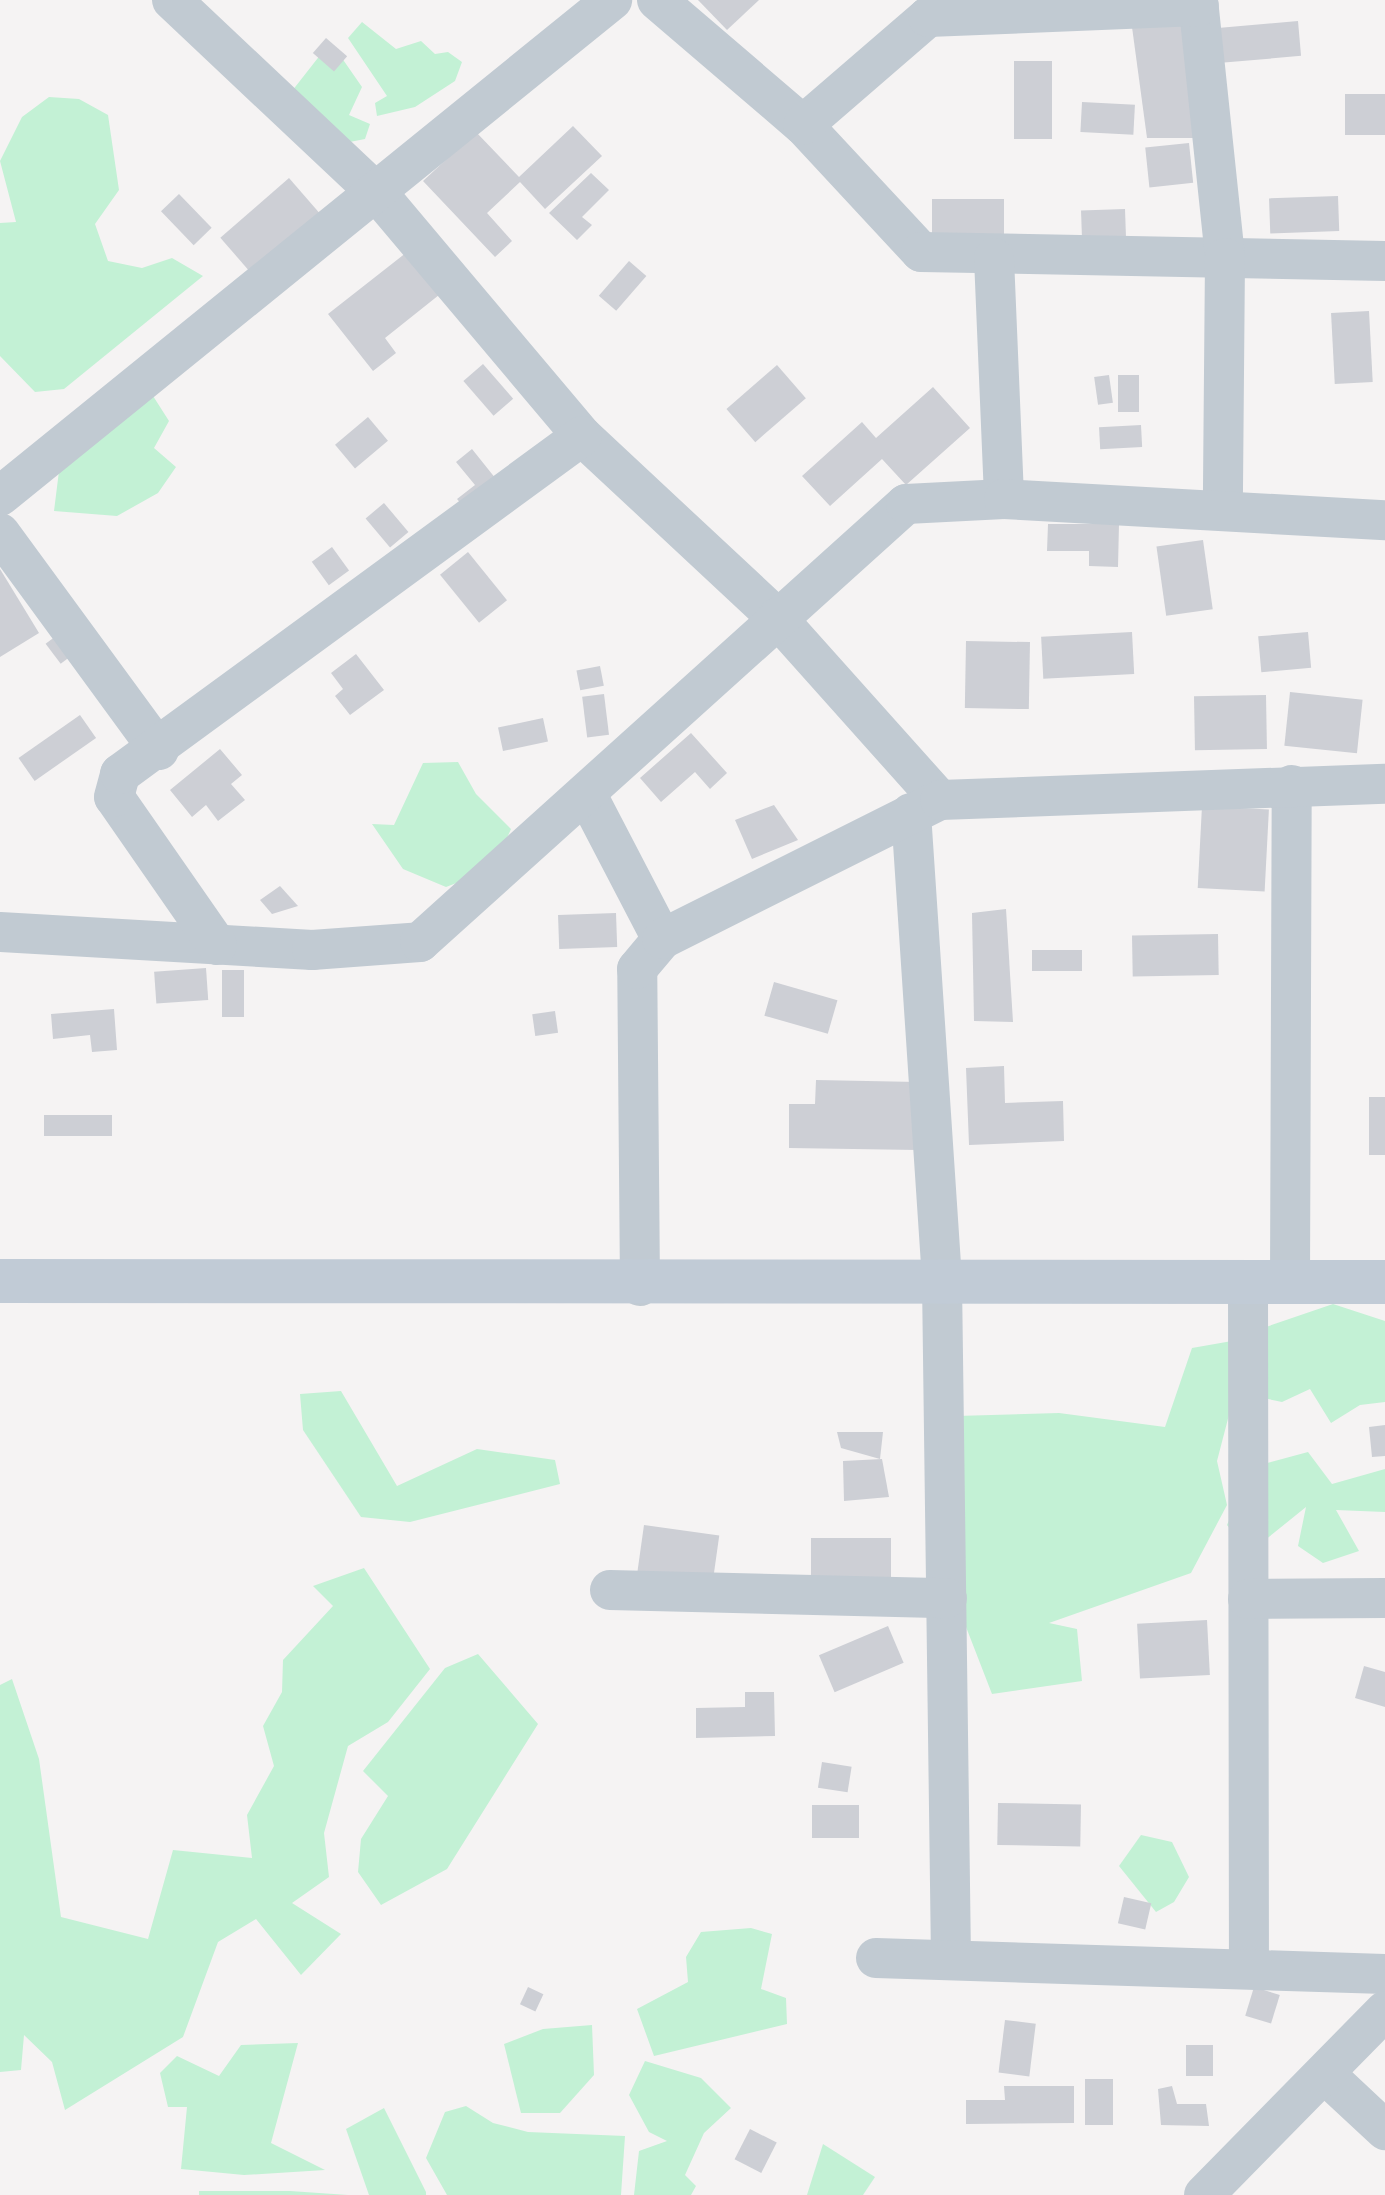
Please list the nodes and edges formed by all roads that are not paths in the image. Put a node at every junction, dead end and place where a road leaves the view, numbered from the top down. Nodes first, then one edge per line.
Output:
1 (172, 0) edge
2 (612, 0) edge
3 (657, 0) edge
4 (1198, 3) edge
5 (923, 9) edge
6 (803, 125) junction
7 (379, 195) junction
8 (994, 258) junction
9 (1225, 258) junction
10 (1385, 261) edge
11 (582, 436) junction
12 (0, 496) edge
13 (1004, 499) junction
14 (1223, 509) junction
15 (1385, 520) edge
16 (0, 533) edge
17 (777, 618) junction
18 (159, 750) junction
19 (1385, 784) edge
20 (1292, 785) junction
21 (587, 795) junction
22 (926, 806) junction
23 (0, 932) edge
24 (662, 939) junction
25 (217, 945) junction
26 (0, 1281) edge
27 (942, 1281) junction
28 (1269, 1282) junction
29 (1385, 1282) edge
30 (640, 1286) junction
31 (610, 1590) dead end
32 (947, 1598) junction
33 (1385, 1598) edge
34 (1248, 1599) junction
35 (876, 1958) dead end
36 (951, 1958) junction
37 (1249, 1969) junction
38 (1385, 1974) edge
39 (1385, 2011) edge
40 (1326, 2075) junction
41 (1385, 2130) edge
42 (1204, 2195) edge

1 - 7 street
2 - 7 street
3 - 6 street
4 - 5 street
4 - 9 street
5 - 6 street
6 - 8 street
7 - 11 street
7 - 12 street
8 - 9 street
8 - 13 street
9 - 10 street
9 - 14 street
11 - 17 street
11 - 18 street
13 - 14 street
13 - 17 street
14 - 15 street
16 - 18 street
17 - 21 street
17 - 22 street
18 - 25 street
19 - 20 street
20 - 22 street
20 - 28 street
21 - 24 street
21 - 25 street
22 - 24 street
22 - 27 street
23 - 25 street
24 - 30 street
26 - 30 street
27 - 28 street
27 - 30 street
27 - 32 street
28 - 29 street
28 - 34 street
31 - 32 street
32 - 36 street
33 - 34 street
34 - 37 street
35 - 36 street
36 - 37 street
37 - 38 street
39 - 40 street
40 - 41 street
40 - 42 street

